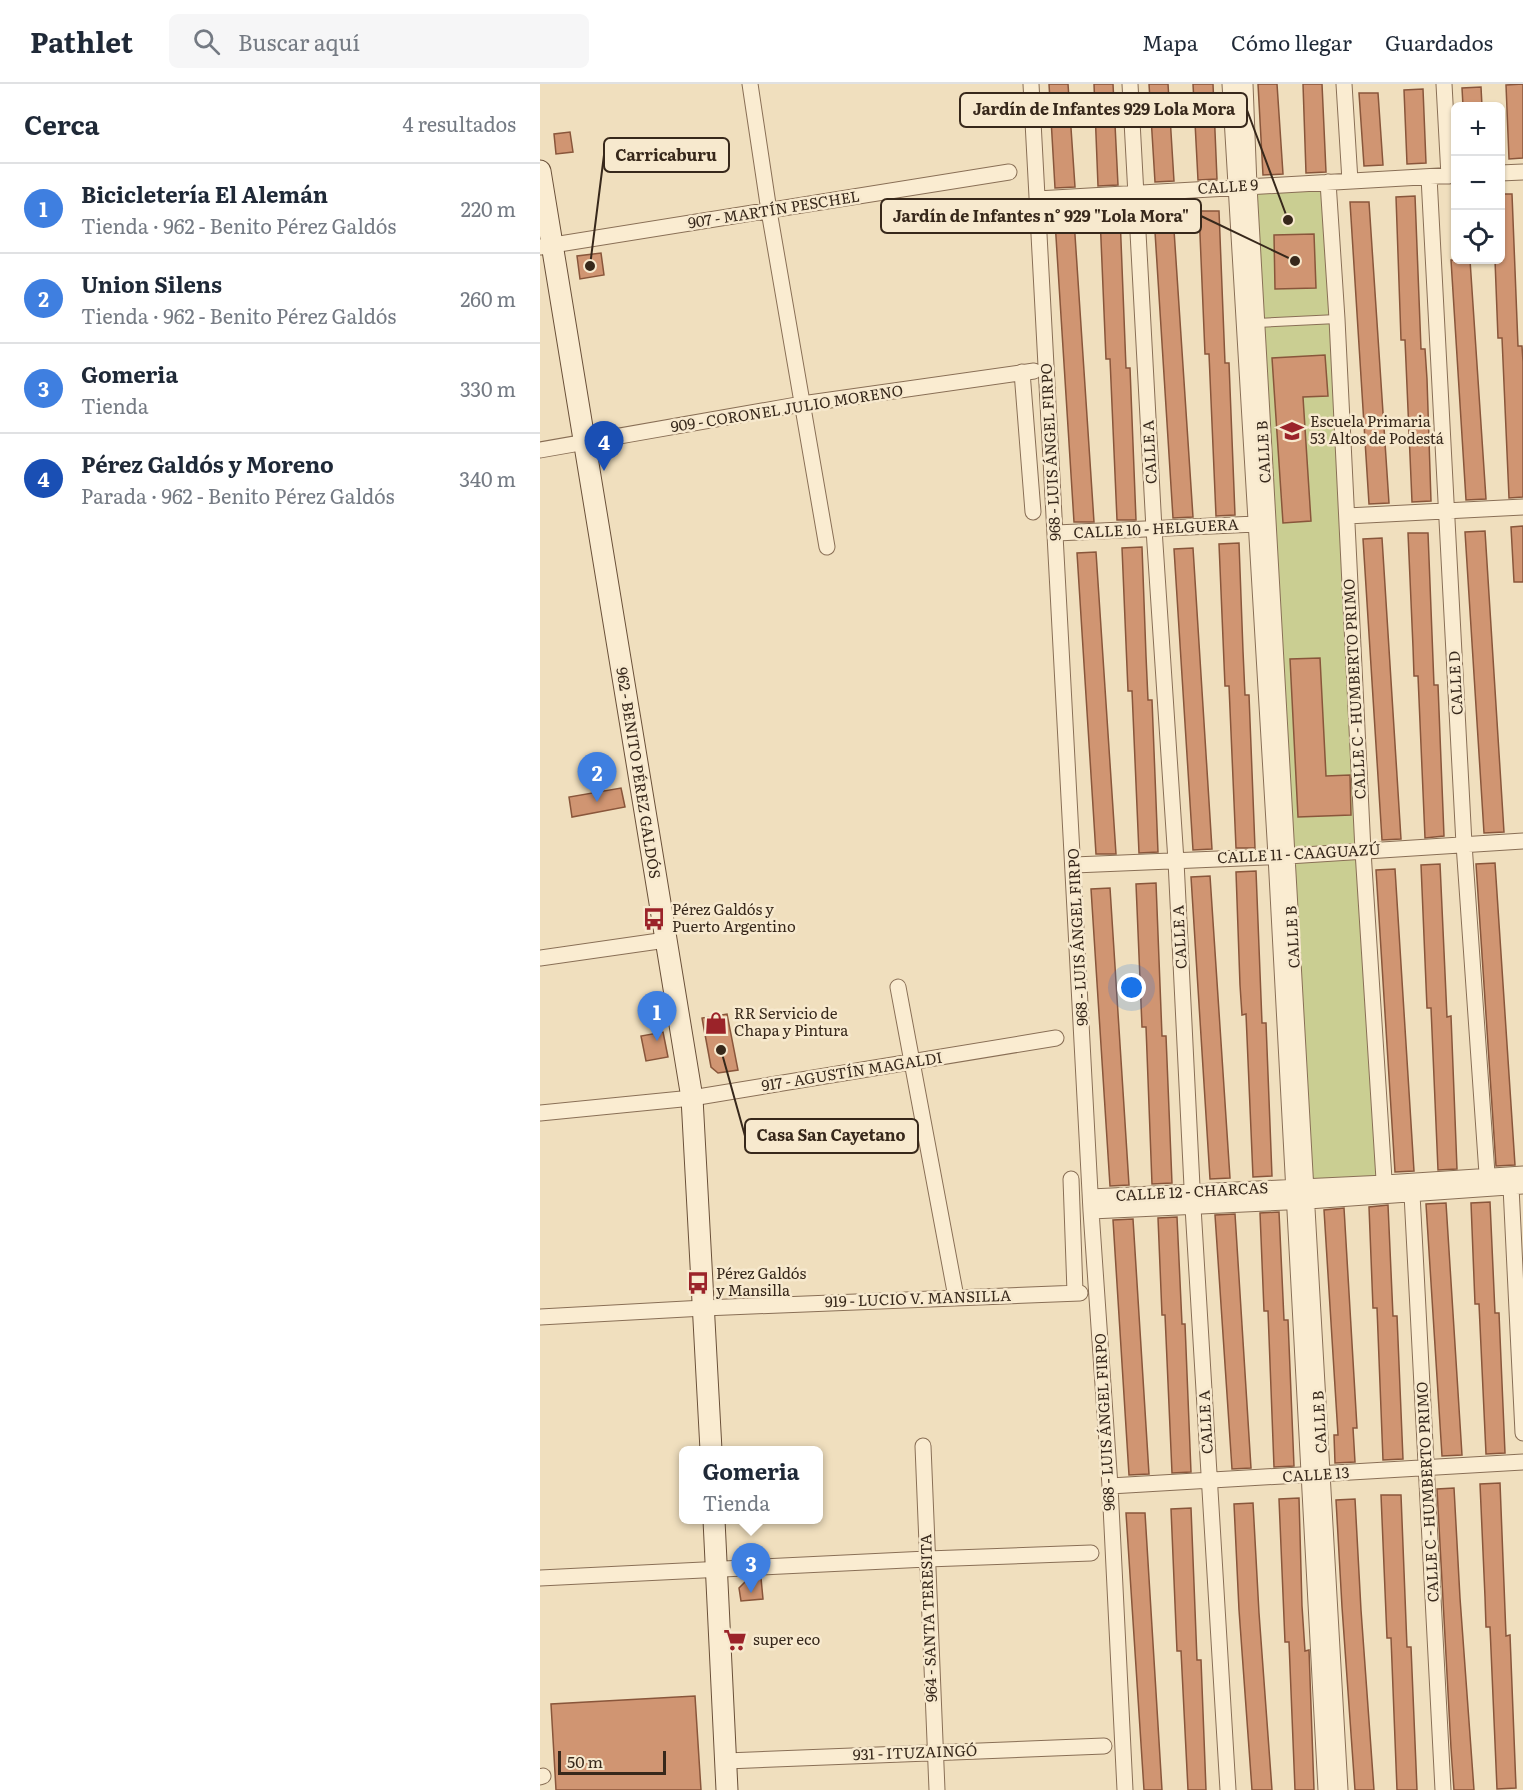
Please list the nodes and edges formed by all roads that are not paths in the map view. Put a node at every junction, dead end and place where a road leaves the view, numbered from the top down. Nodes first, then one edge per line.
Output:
1 (750, 84) edge
2 (1031, 84) edge
3 (1130, 84) edge
4 (1230, 84) edge
5 (1245, 84) edge
6 (1344, 84) edge
7 (1444, 84) edge
8 (1451, 164) edge
9 (540, 171) edge
10 (1009, 172) dead end
11 (1523, 172) edge
12 (1505, 173) edge
13 (1451, 175) edge
14 (1430, 177) junction
15 (1350, 181) junction
16 (1328, 182) junction
17 (1242, 186) junction
18 (1136, 194) junction
19 (1037, 199) junction
20 (769, 211) junction
21 (546, 246) edge
22 (1337, 319) junction
23 (1257, 323) junction
24 (802, 404) junction
25 (583, 443) junction
26 (540, 450) edge
27 (1523, 507) edge
28 (1034, 512) dead end
29 (1447, 512) junction
30 (1347, 516) junction
31 (1256, 524) junction
32 (1154, 529) junction
33 (1056, 533) junction
34 (827, 547) dead end
35 (1523, 841) edge
36 (1464, 844) junction
37 (1363, 851) junction
38 (1282, 856) junction
39 (1176, 861) junction
40 (1074, 865) junction
41 (666, 940) junction
42 (540, 958) edge
43 (898, 987) dead end
44 (1056, 1038) dead end
45 (912, 1062) junction
46 (692, 1098) junction
47 (540, 1113) edge
48 (1523, 1173) edge
49 (1071, 1179) dead end
50 (1487, 1182) junction
51 (1517, 1187) edge
52 (1385, 1189) junction
53 (1300, 1194) junction
54 (1412, 1194) junction
55 (1194, 1200) junction
56 (1091, 1204) junction
57 (956, 1297) junction
58 (704, 1308) junction
59 (540, 1317) edge
60 (1523, 1433) edge
61 (711, 1446) edge
62 (923, 1446) dead end
63 (1523, 1462) edge
64 (1426, 1467) junction
65 (1316, 1475) junction
66 (1209, 1482) junction
67 (1110, 1486) junction
68 (714, 1524) edge
69 (1091, 1553) dead end
70 (927, 1559) junction
71 (716, 1570) junction
72 (540, 1578) edge
73 (1104, 1746) dead end
74 (934, 1752) junction
75 (726, 1761) junction
76 (727, 1790) edge
77 (937, 1790) edge
78 (1125, 1790) edge
79 (1228, 1790) edge
80 (1326, 1790) edge
81 (1340, 1790) edge
82 (1443, 1790) edge

1 - 20 street
2 - 19 street, 968 - LUIS ÁNGEL FIRPO
3 - 18 street, CALLE A
4 - 17 street, CALLE B
5 - 17 street, CALLE B
6 - 15 street
7 - 8 street
9 - 21 main road, 962 - BENITO PÉREZ GALDÓS
10 - 20 street, 907 - MARTÍN PESCHEL
11 - 12 street
13 - 14 street, CALLE 9
14 - 15 street, CALLE 9
14 - 29 street, CALLE D
15 - 16 street, CALLE 9
16 - 17 street, CALLE 9
16 - 22 street, CALLE C - HUMBERTO PRIMO
17 - 18 street, CALLE 9
17 - 23 street, CALLE B
17 - 31 street, CALLE B
18 - 19 street, CALLE 9
18 - 32 street, CALLE A
19 - 33 street, 968 - LUIS ÁNGEL FIRPO
20 - 21 street, 907 - MARTÍN PESCHEL
20 - 24 street
21 - 25 main road, 962 - BENITO PÉREZ GALDÓS
22 - 23 lane
22 - 30 street, CALLE C - HUMBERTO PRIMO
23 - 38 street, CALLE B
24 - 25 street, 909 - CORONEL JULIO MORENO
24 - 28 street, 909 - CORONEL JULIO MORENO
24 - 34 street
25 - 26 street, 909 - CORONEL JULIO MORENO
25 - 41 main road, 962 - BENITO PÉREZ GALDÓS
27 - 29 street
29 - 30 street
29 - 36 street, CALLE D
30 - 37 street, CALLE C - HUMBERTO PRIMO
31 - 32 street, CALLE 10 - HELGUERA
31 - 38 street, CALLE B
32 - 33 street, CALLE 10 - HELGUERA
32 - 39 street, CALLE A
33 - 40 street, 968 - LUIS ÁNGEL FIRPO
35 - 36 street, CALLE 11 - CAAGUAZÚ
36 - 37 street, CALLE 11 - CAAGUAZÚ
36 - 50 street, CALLE D
37 - 38 street, CALLE 11 - CAAGUAZÚ
37 - 52 street, CALLE C - HUMBERTO PRIMO
38 - 39 street, CALLE 11 - CAAGUAZÚ
38 - 53 street, CALLE B
39 - 40 street, CALLE 11 - CAAGUAZÚ
39 - 55 street, CALLE A
40 - 56 street, 968 - LUIS ÁNGEL FIRPO
41 - 42 street
41 - 46 main road, 962 - BENITO PÉREZ GALDÓS
43 - 45 street
44 - 45 street, 917 - AGUSTÍN MAGALDI
45 - 46 street, 917 - AGUSTÍN MAGALDI
45 - 57 street
46 - 47 street, 917 - AGUSTÍN MAGALDI
46 - 58 main road, 962 - BENITO PÉREZ GALDÓS
48 - 50 street
49 - 57 street, 919 - LUCIO V. MANSILLA
50 - 51 street
50 - 52 street
50 - 54 street
51 - 60 street
52 - 53 street, CALLE 12 - CHARCAS
52 - 54 street
53 - 55 street, CALLE 12 - CHARCAS
53 - 65 street, CALLE B
54 - 64 street, CALLE C - HUMBERTO PRIMO
55 - 56 street, CALLE 12 - CHARCAS
55 - 66 street, CALLE A
56 - 67 street, 968 - LUIS ÁNGEL FIRPO
57 - 58 street, 919 - LUCIO V. MANSILLA
58 - 59 street, 919 - LUCIO V. MANSILLA
58 - 61 main road, 962 - BENITO PÉREZ GALDÓS
62 - 70 street, 964 - SANTA TERESITA
63 - 64 street, CALLE 13
64 - 65 street, CALLE 13
64 - 82 street, CALLE C - HUMBERTO PRIMO
65 - 66 street, CALLE 13
65 - 80 street, CALLE B
65 - 81 street, CALLE B
66 - 67 street, CALLE 13
66 - 79 street, CALLE A
67 - 78 street, 968 - LUIS ÁNGEL FIRPO
68 - 71 main road
69 - 70 street
70 - 71 street
70 - 74 street, 964 - SANTA TERESITA
71 - 72 street
71 - 75 main road
73 - 74 street, 931 - ITUZAINGÓ
74 - 75 street, 931 - ITUZAINGÓ
74 - 77 street, 964 - SANTA TERESITA
75 - 76 main road

